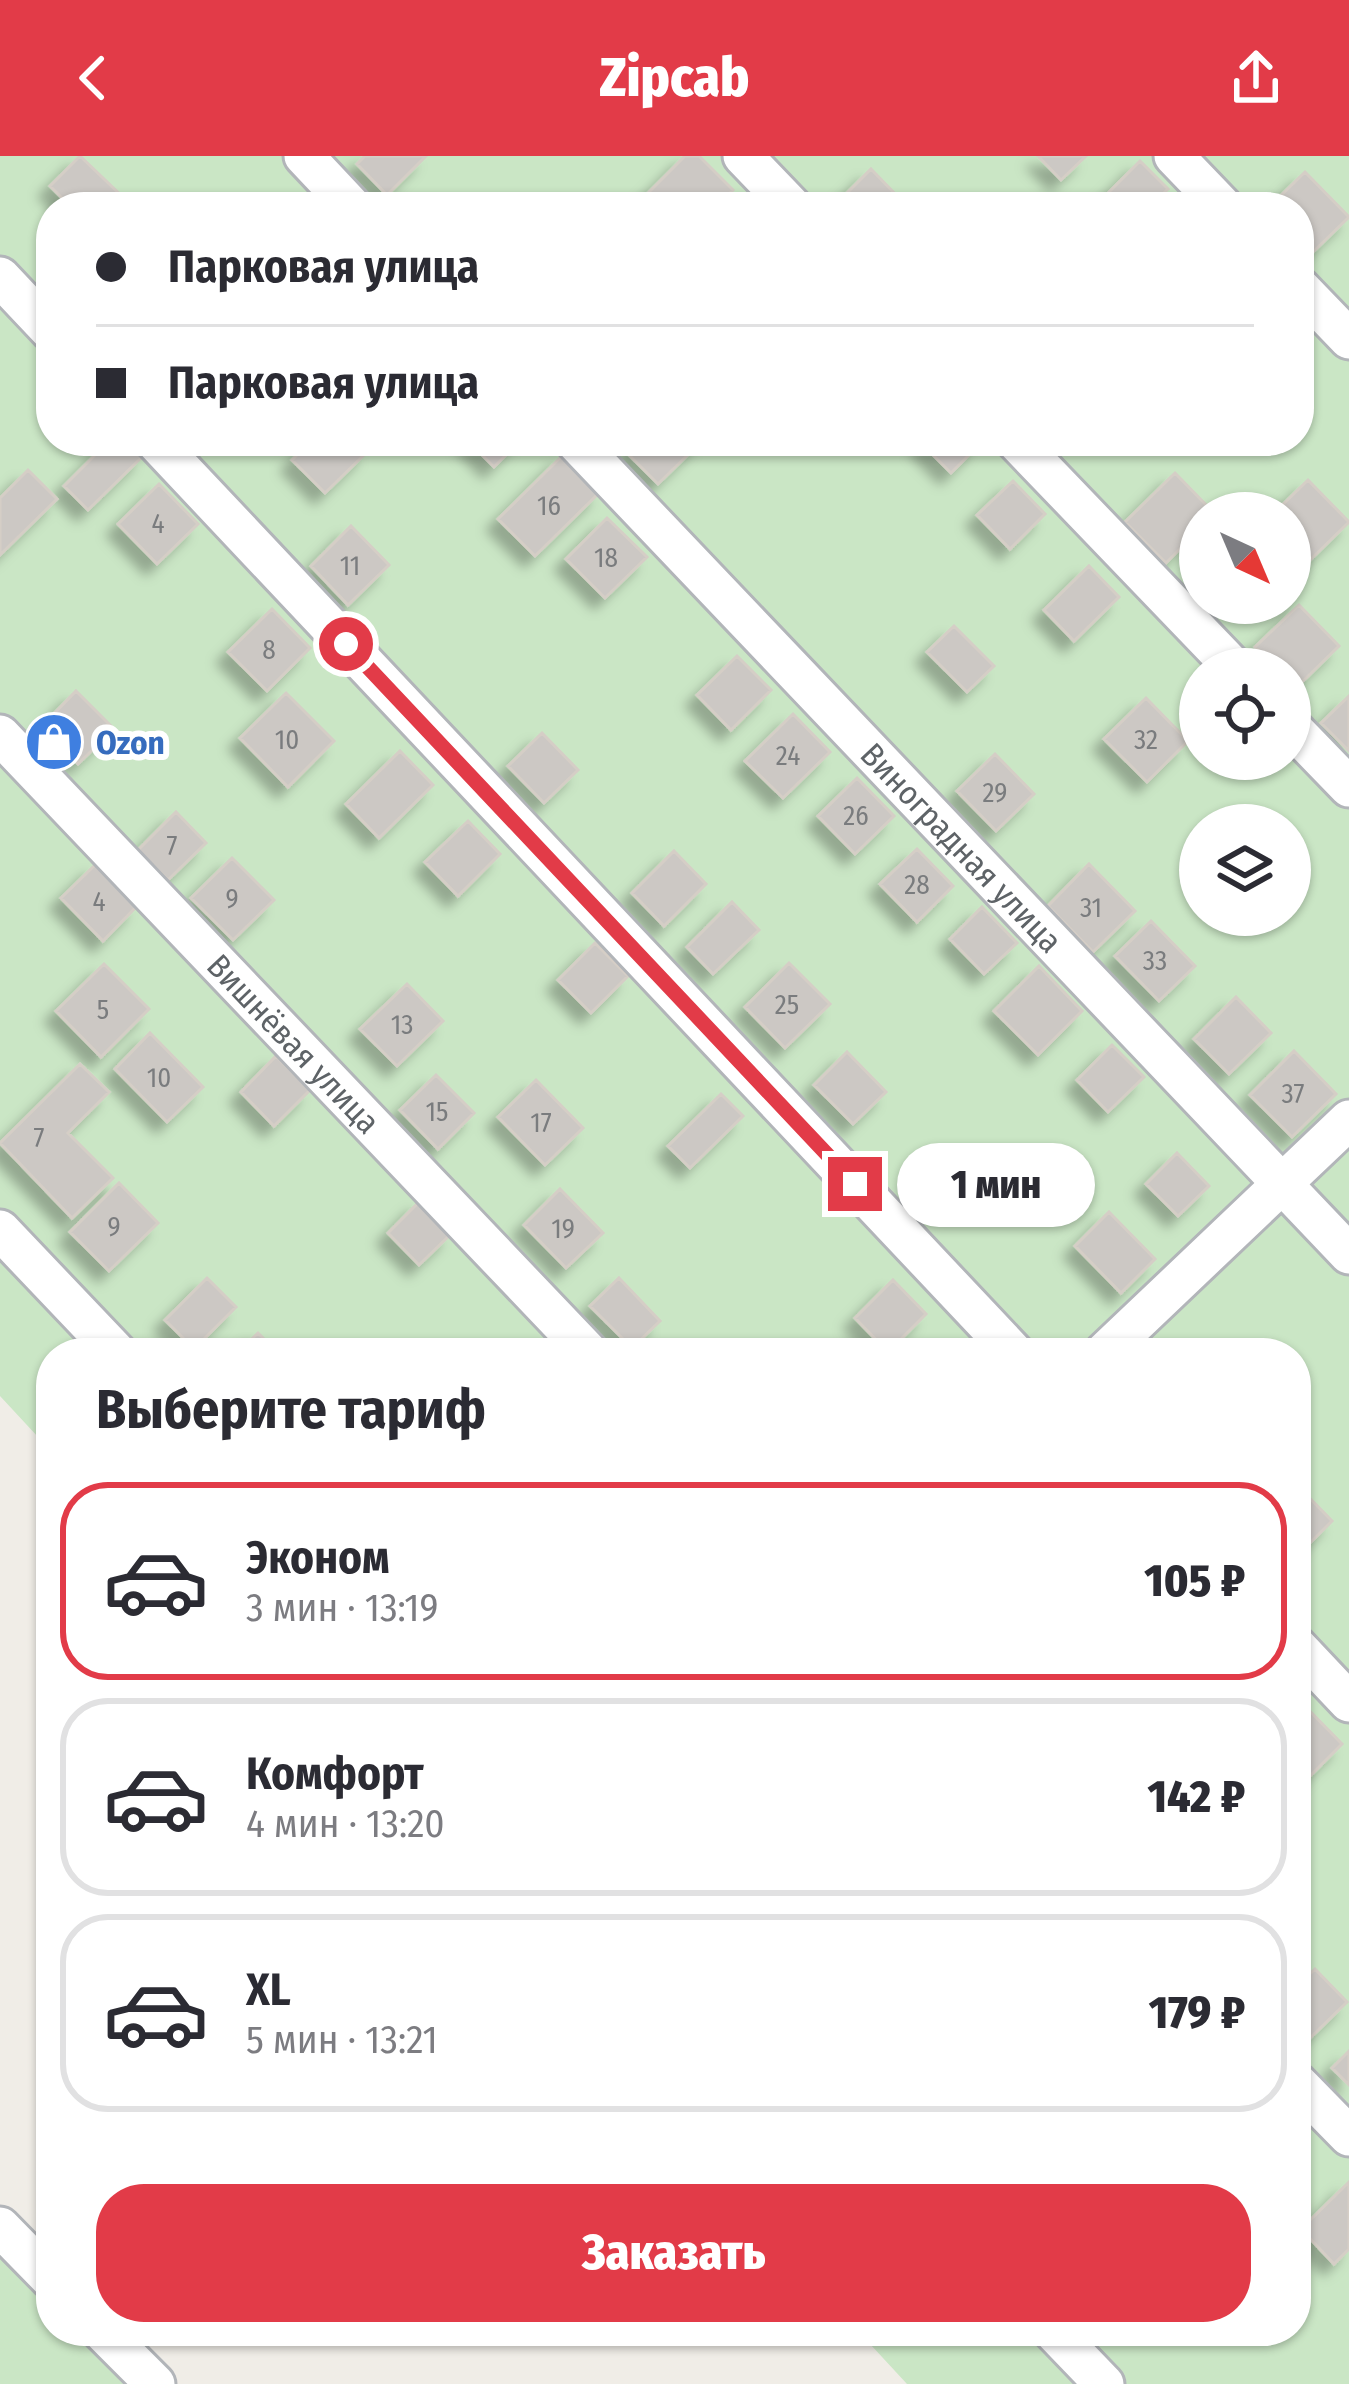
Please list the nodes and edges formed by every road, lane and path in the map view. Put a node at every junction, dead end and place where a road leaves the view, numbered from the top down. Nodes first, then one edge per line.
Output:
1 (304, 156) edge
2 (743, 156) edge
3 (1174, 156) edge
4 (338, 192) edge
5 (778, 192) edge
6 (1209, 192) edge
7 (0, 277) edge
8 (1314, 303) edge
9 (36, 315) edge
10 (1349, 339) edge
11 (169, 456) edge
12 (589, 456) edge
13 (1030, 456) edge
14 (1215, 648) edge
15 (0, 735) edge
16 (1311, 748) edge
17 (1349, 787) edge
18 (1349, 1120) edge
19 (1281, 1184) junction
20 (0, 1230) edge
21 (1349, 1254) edge
22 (103, 1338) edge
23 (575, 1338) edge
24 (1000, 1338) edge
25 (1120, 1338) edge
26 (1311, 1662) edge
27 (1349, 1702) edge
28 (1311, 2097) edge
29 (1349, 2136) edge
30 (0, 2227) edge
31 (36, 2264) edge
32 (117, 2346) edge
33 (1067, 2346) edge
34 (155, 2384) edge
35 (1104, 2384) edge

1 - 4 street
2 - 5 street
3 - 6 street
7 - 9 street
8 - 10 street
11 - 24 street
12 - 19 street, Виноградная улица
13 - 14 street
15 - 23 street, Вишнёвая улица
16 - 17 street
18 - 19 street
19 - 21 street, Виноградная улица
19 - 25 street
20 - 22 street
26 - 27 street
28 - 29 street
30 - 31 street
32 - 34 street
33 - 35 street

